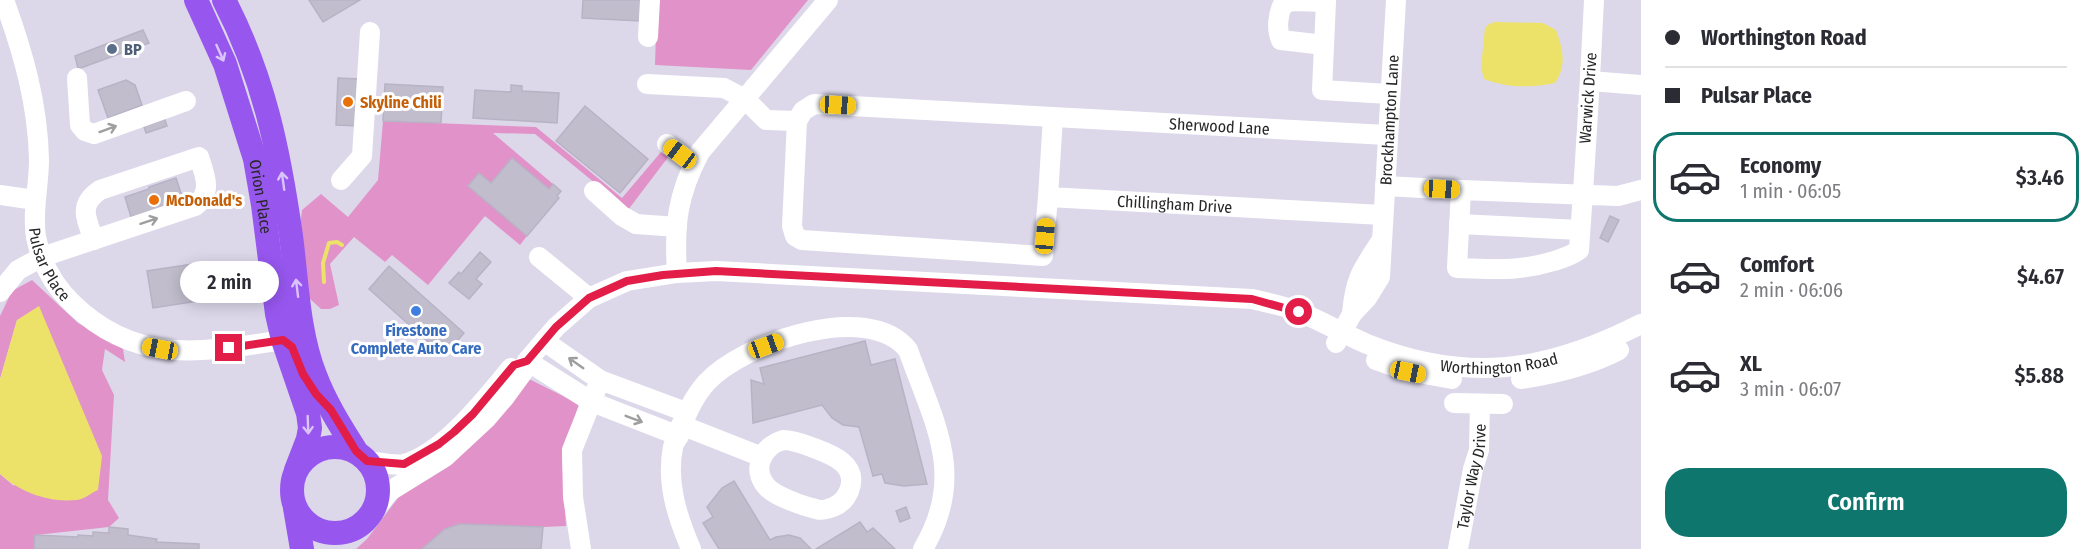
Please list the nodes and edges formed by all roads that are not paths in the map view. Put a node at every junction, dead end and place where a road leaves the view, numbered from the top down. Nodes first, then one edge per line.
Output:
1 (4, 0) edge
2 (196, 0) edge
3 (224, 0) edge
4 (650, 0) edge
5 (828, 0) edge
6 (1396, 0) edge
7 (1594, 0) edge
8 (370, 32) dead end
9 (648, 37) dead end
10 (1324, 45) junction
11 (77, 78) dead end
12 (1590, 81) junction
13 (646, 84) dead end
14 (1641, 84) edge
15 (1389, 94) junction
16 (745, 99) junction
17 (186, 101) dead end
18 (1053, 117) junction
19 (797, 121) junction
20 (1387, 135) junction
21 (667, 144) dead end
22 (694, 164) junction
23 (341, 180) dead end
24 (1384, 186) junction
25 (1461, 190) junction
26 (1641, 190) edge
27 (594, 191) dead end
28 (0, 195) edge
29 (1582, 196) junction
30 (1048, 197) junction
31 (35, 200) junction
32 (1383, 215) junction
33 (1459, 224) junction
34 (676, 227) junction
35 (1580, 230) junction
36 (94, 240) junction
37 (42, 257) junction
38 (539, 257) dead end
39 (677, 273) junction
40 (0, 292) edge
41 (589, 298) junction
42 (1641, 324) edge
43 (1339, 338) junction
44 (1641, 339) edge
45 (283, 340) junction
46 (544, 341) junction
47 (527, 361) junction
48 (600, 380) junction
49 (592, 402) junction
50 (1454, 404) dead end
51 (1480, 404) junction
52 (1503, 404) dead end
53 (331, 410) junction
54 (682, 424) junction
55 (361, 456) junction
56 (762, 457) junction
57 (296, 470) junction
58 (295, 508) junction
59 (371, 514) junction
60 (342, 540) edge
61 (302, 549) edge
62 (581, 549) edge
63 (691, 549) edge
64 (923, 549) edge
65 (1458, 549) edge

1 - 31 street, Pulsar Place
2 -> 45 main road, Orion Place
53 -> 3 main road, Orion Place
4 - 9 street
5 - 16 street
6 - 15 street, Brockhampton Lane
7 - 12 street, Warwick Drive
8 - 23 street
10 - 10 street
10 - 15 street
11 -> 17 street
12 - 14 street
12 - 29 street, Warwick Drive
13 - 16 street
15 - 20 street, Brockhampton Lane
16 - 19 street
16 - 22 street
18 - 19 street, Sherwood Lane
18 - 20 street, Sherwood Lane
18 - 30 street
19 - 30 street
20 - 24 street, Brockhampton Lane
21 - 22 street
22 - 34 street
24 - 25 street
24 - 32 street, Brockhampton Lane
25 - 29 street
25 - 33 street, Warwick Drive
26 - 29 street
27 - 34 street
28 - 31 street
29 - 35 street, Warwick Drive
30 - 32 street, Chillingham Drive
31 - 37 street, Pulsar Place
32 - 43 street, Brockhampton Lane
33 - 35 street
33 - 35 street, Warwick Drive
34 - 39 street
36 -> 36 street
36 - 37 street
37 - 40 street
37 - 45 street, Pulsar Place
38 - 41 street
39 - 41 street, Worthington Road
39 - 43 street, Worthington Road
41 - 46 street, Worthington Road
42 - 43 street, Worthington Road
43 - 44 street, Worthington Road
45 - 53 main road
45 -> 57 main road, Orion Place
46 - 47 street, Worthington Road
48 -> 46 street
47 - 49 street
47 - 55 street, Worthington Road
47 - 59 street, Worthington Road
48 - 49 street
48 - 54 street
49 -> 54 street
49 - 62 street
50 - 51 street, Taylor Way Drive
51 - 52 street, Taylor Way Drive
51 - 65 street, Taylor Way Drive
53 - 55 main road, Orion Place
54 - 56 street
54 - 63 street
54 - 64 street
55 - 57 main road
55 - 59 main road
56 - 56 street
57 - 58 main road
58 - 60 main road
58 - 61 main road
59 - 60 main road

